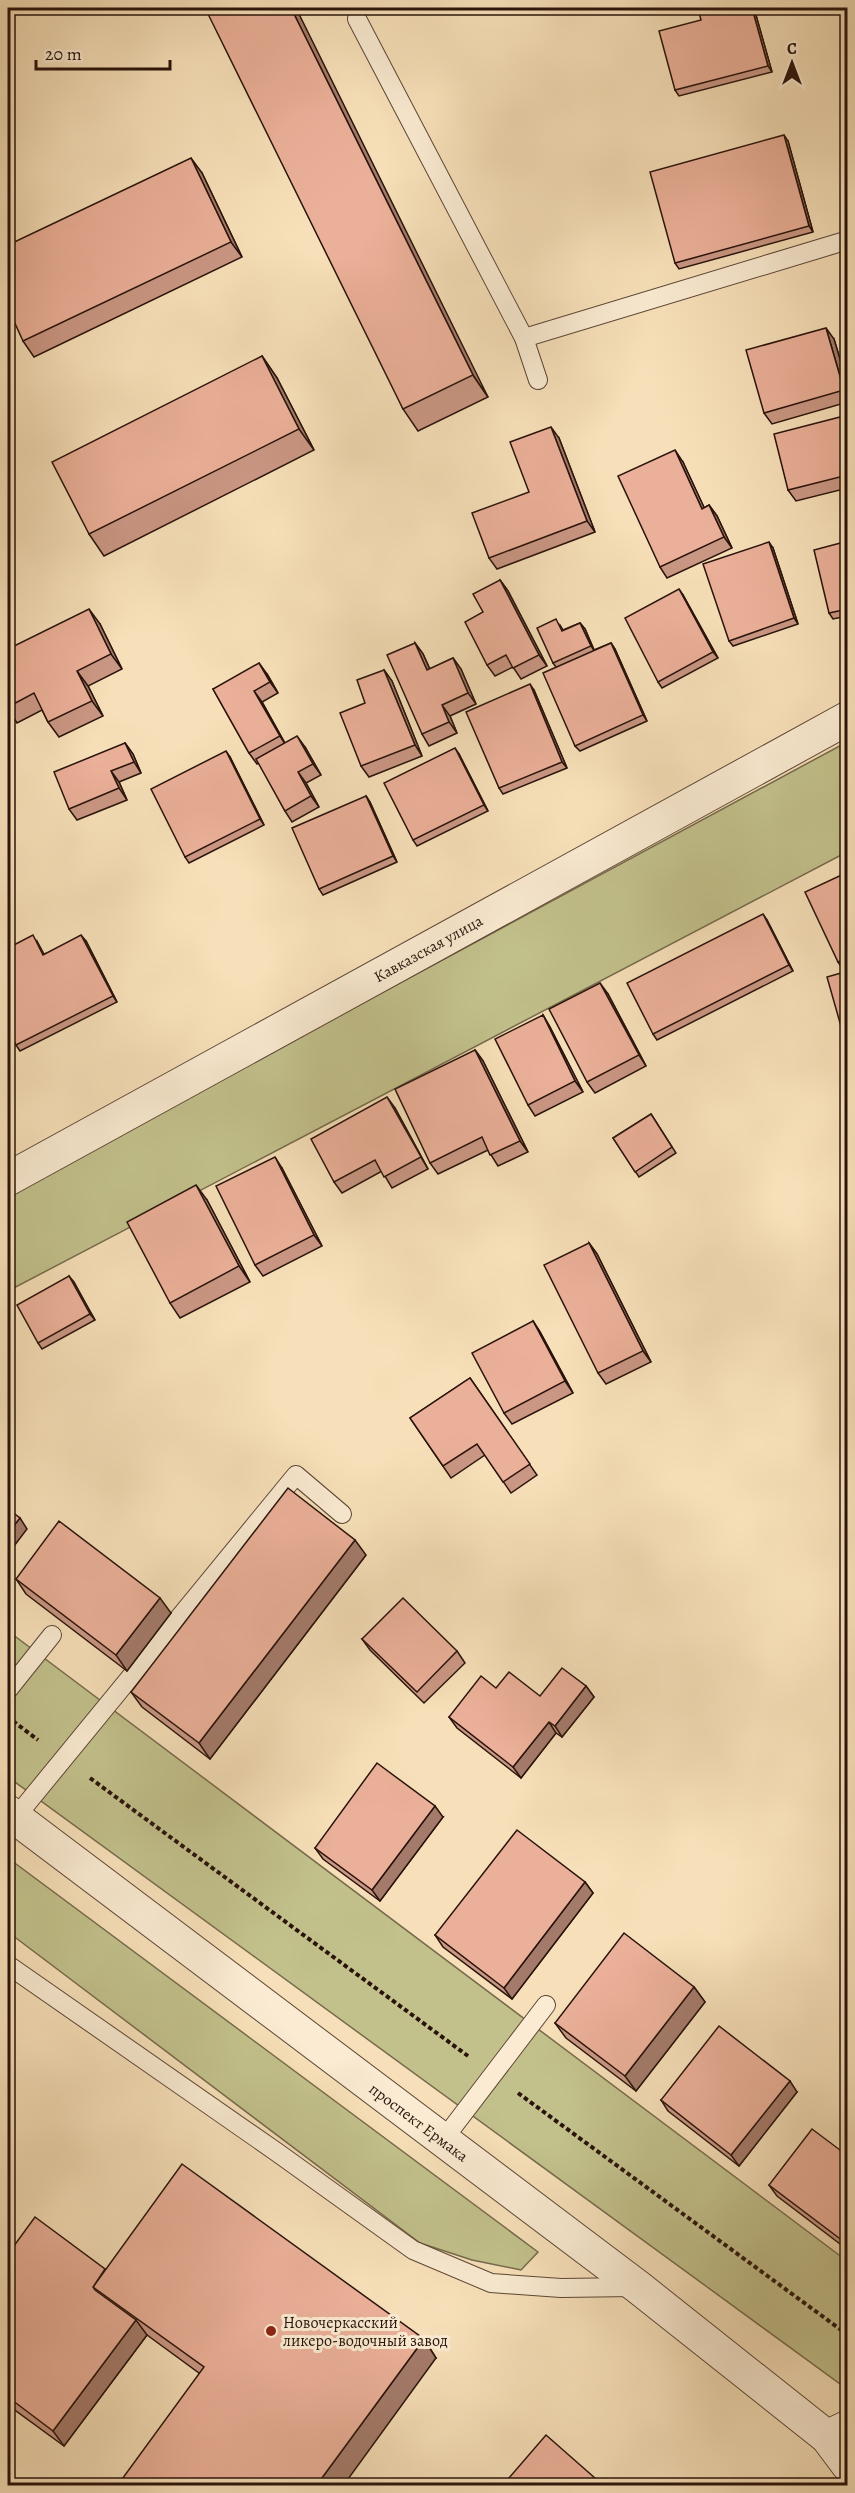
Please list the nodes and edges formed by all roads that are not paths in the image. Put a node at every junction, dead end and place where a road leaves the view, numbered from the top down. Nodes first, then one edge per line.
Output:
1 (357, 19) dead end
2 (848, 240) edge
3 (524, 338) junction
4 (538, 380) dead end
5 (848, 718) edge
6 (8, 1179) edge
7 (342, 1514) dead end
8 (52, 1635) edge
9 (8, 1690) edge
10 (11, 1815) edge
11 (8, 1965) edge
12 (546, 2005) dead end
13 (443, 2139) junction
14 (638, 2287) junction
15 (837, 2432) edge
16 (848, 2465) edge

1 - 3 lane
2 - 3 lane
3 - 4 lane
5 - 6 street, Кавказская улица
7 - 10 lane
8 - 9 lane
10 - 13 street, проспект Ермака
11 - 14 lane
12 - 13 lane
13 - 14 street, проспект Ермака
14 - 15 street, проспект Ермака
15 - 16 street, проспект Ермака

